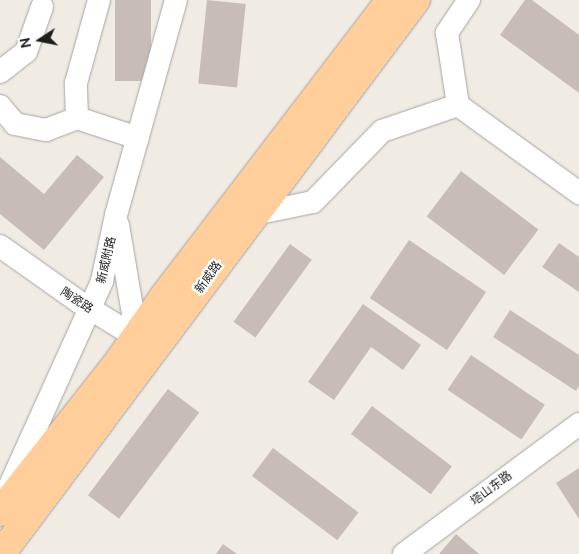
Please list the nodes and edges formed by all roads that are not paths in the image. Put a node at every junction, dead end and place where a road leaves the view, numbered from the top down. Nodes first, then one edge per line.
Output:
1 (100, 0) edge
2 (176, 0) edge
3 (390, 0) edge
4 (416, 0) edge
5 (469, 0) edge
6 (42, 7) dead end
7 (0, 72) edge
8 (458, 105) junction
9 (0, 106) edge
10 (76, 118) junction
11 (138, 138) junction
12 (579, 193) edge
13 (254, 214) junction
14 (116, 215) junction
15 (0, 246) edge
16 (91, 309) junction
17 (147, 344) junction
18 (579, 424) edge
19 (0, 507) edge
20 (0, 512) edge
21 (1, 554) edge
22 (404, 554) edge

1 - 10 street
2 - 11 street, 新威附路
3 - 17 main road, 新威路
4 - 13 main road, 新威路
5 - 8 street
6 - 7 street
8 - 12 street
8 - 13 street
9 - 10 street
10 - 11 street
11 - 14 street, 新威附路
13 - 17 main road, 新威路
14 - 16 street, 新威附路
14 - 17 street
15 - 16 street, 陶瓷路
16 - 17 street, 陶瓷路
16 - 19 street, 新威附路
17 - 20 main road, 新威路
17 - 21 main road, 新威路
18 - 22 street, 塔山东路

